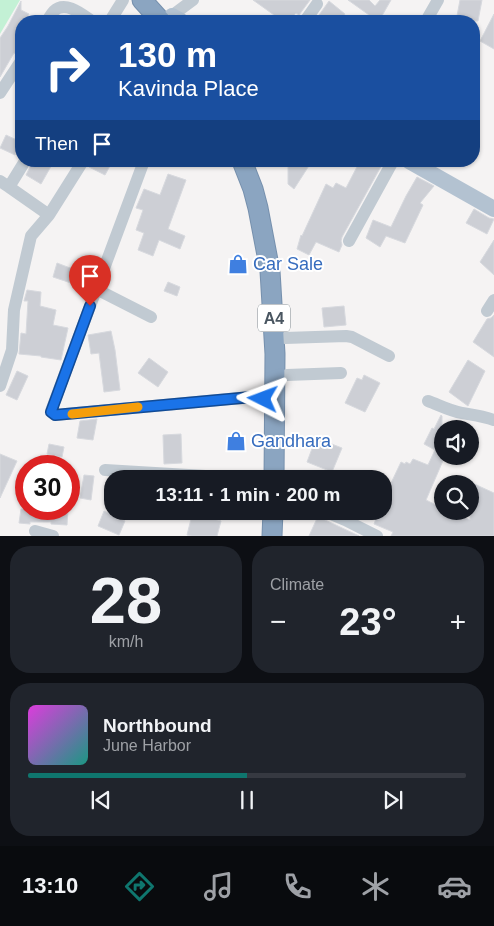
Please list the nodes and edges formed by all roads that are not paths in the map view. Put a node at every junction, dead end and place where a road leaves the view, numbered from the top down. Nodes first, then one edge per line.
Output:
1 (123, 0) edge
2 (142, 0) edge
3 (157, 0) edge
4 (193, 0) edge
5 (438, 0) edge
6 (317, 4) dead end
7 (51, 15) edge
8 (83, 15) edge
9 (114, 15) edge
10 (164, 15) edge
11 (168, 15) edge
12 (176, 15) edge
13 (309, 15) edge
14 (429, 15) edge
15 (15, 70) edge
16 (0, 93) edge
17 (20, 167) edge
18 (79, 167) edge
19 (142, 167) edge
20 (244, 167) edge
21 (256, 167) edge
22 (390, 167) edge
23 (420, 167) edge
24 (5, 184) edge
25 (494, 208) edge
26 (49, 215) junction
27 (349, 242) dead end
28 (96, 289) junction
29 (151, 317) dead end
30 (285, 338) junction
31 (389, 356) dead end
32 (341, 373) dead end
33 (281, 374) junction
34 (0, 386) edge
35 (263, 396) junction
36 (428, 401) dead end
37 (275, 416) junction
38 (494, 420) edge
39 (274, 470) edge
40 (285, 470) edge
41 (273, 520) edge
42 (284, 520) edge
43 (345, 520) edge
44 (35, 531) dead end
45 (53, 536) edge
46 (272, 536) edge
47 (283, 536) edge
48 (377, 536) edge

1 - 9 street
2 - 10 highway
3 - 11 highway
4 - 12 street
5 - 14 street
6 - 13 street
7 - 8 street
15 - 16 street
17 - 24 street
18 - 26 street
19 - 28 street
20 - 33 highway, A4
21 - 30 highway, A4
22 - 27 street
23 - 25 main road
24 - 26 street
26 - 34 street
28 - 29 street
28 - 35 street
30 - 31 street
30 - 33 highway, A4
32 - 33 street
33 - 35 street
33 - 37 highway, A4
33 - 40 highway, A4
35 - 37 street
36 - 38 street
37 - 39 highway, A4
41 - 46 highway
42 - 47 highway
43 - 48 street
44 - 45 street

